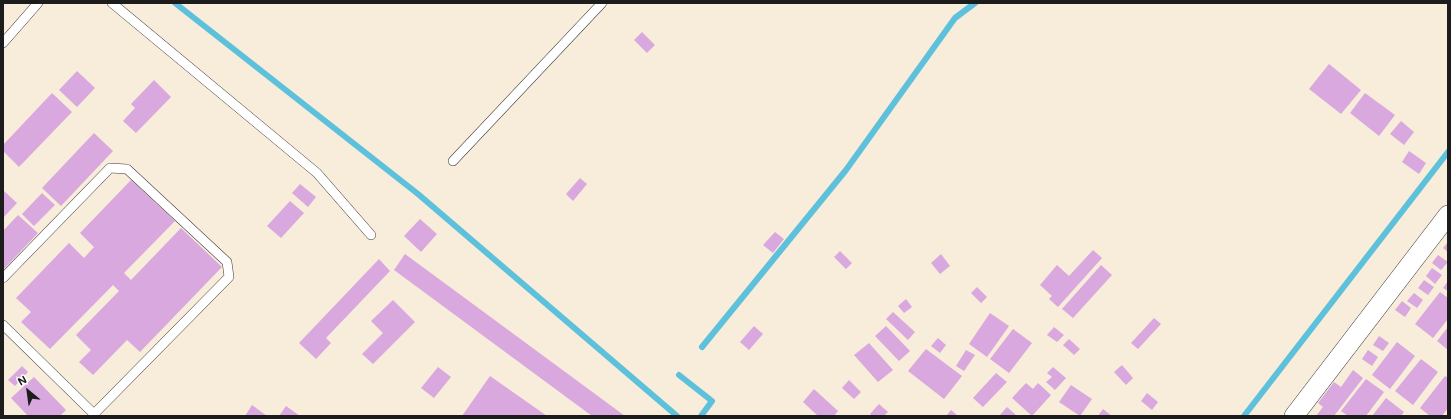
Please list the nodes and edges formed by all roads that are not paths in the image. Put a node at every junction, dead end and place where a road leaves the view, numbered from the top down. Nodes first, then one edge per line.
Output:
1 (38, 3) edge
2 (112, 3) edge
3 (602, 3) edge
4 (3, 43) edge
5 (453, 161) dead end
6 (1448, 215) edge
7 (372, 234) dead end
8 (3, 278) edge
9 (3, 325) edge
10 (95, 415) edge
11 (1294, 416) edge

1 - 4 lane
2 - 7 lane
3 - 5 lane
6 - 11 street
8 - 10 lane
9 - 10 lane

